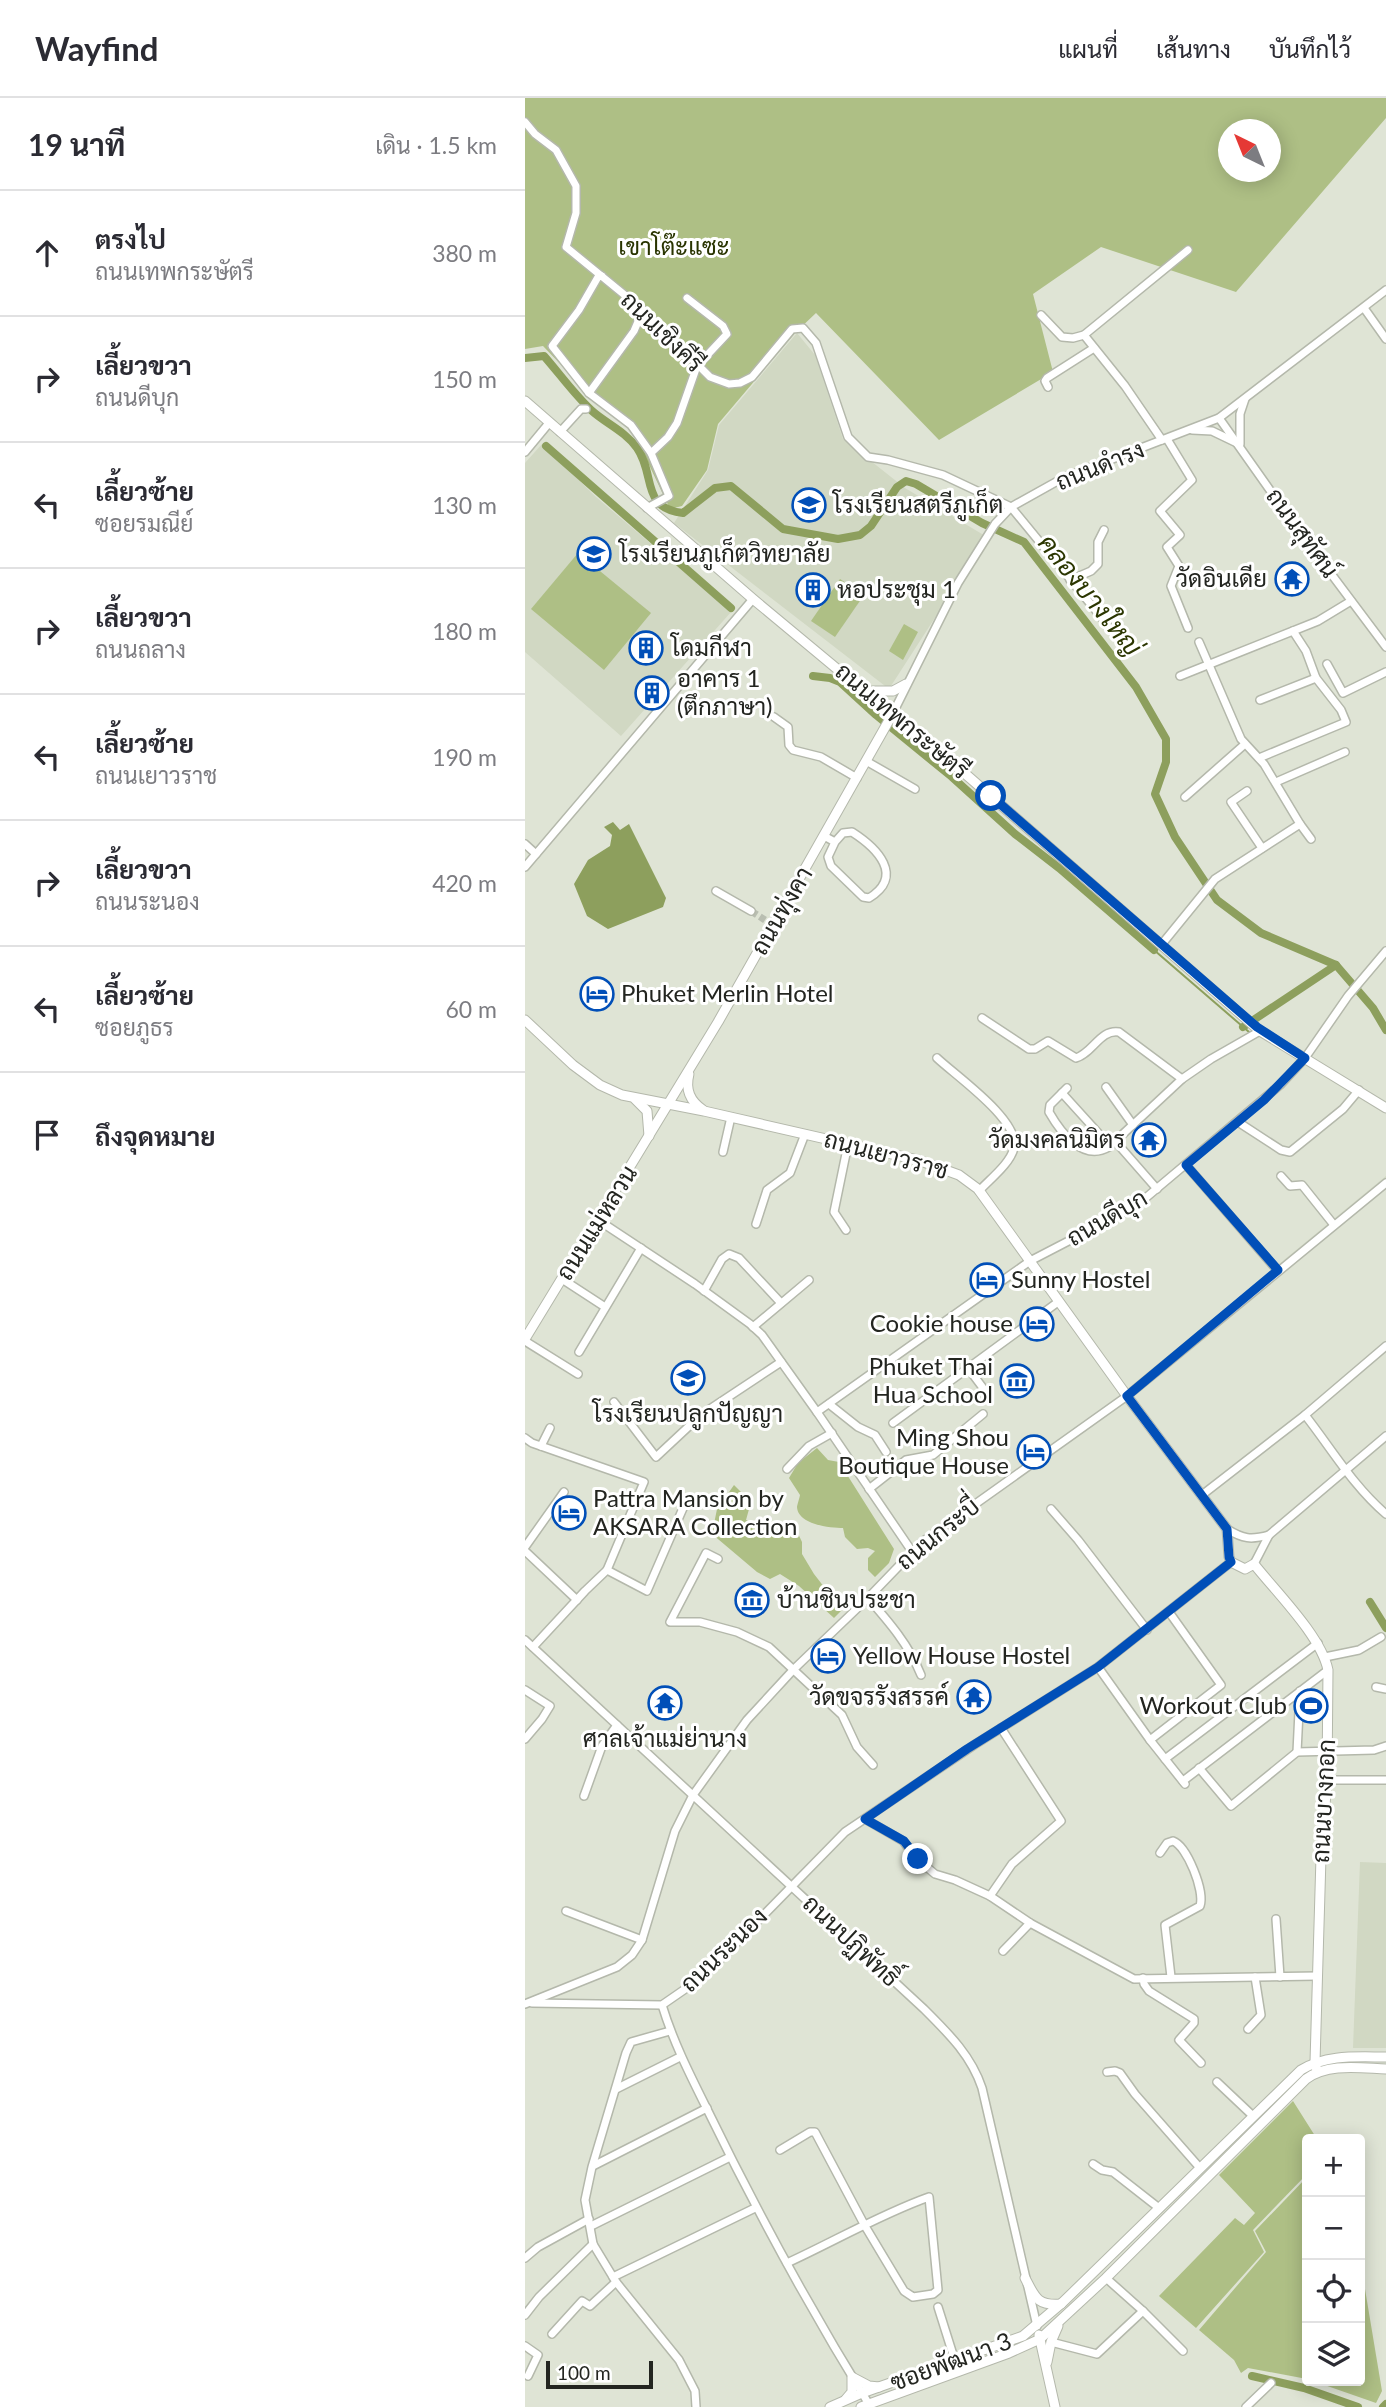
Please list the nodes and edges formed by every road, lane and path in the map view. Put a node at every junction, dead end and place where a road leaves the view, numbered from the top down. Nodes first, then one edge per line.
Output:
1 (525, 122) edge
2 (1188, 250) dead end
3 (602, 276) junction
4 (1386, 290) edge
5 (687, 298) dead end
6 (1364, 308) junction
7 (643, 310) junction
8 (1041, 315) dead end
9 (1084, 335) junction
10 (1386, 339) edge
11 (1094, 348) junction
12 (697, 366) junction
13 (1048, 387) dead end
14 (589, 393) junction
15 (1245, 399) junction
16 (525, 401) edge
17 (586, 409) dead end
18 (1219, 418) junction
19 (549, 423) junction
20 (1189, 430) junction
21 (560, 432) junction
22 (1164, 440) junction
23 (1240, 445) junction
24 (525, 452) edge
25 (651, 453) junction
26 (649, 507) junction
27 (1011, 507) junction
28 (1104, 530) dead end
29 (1070, 580) junction
30 (753, 599) junction
31 (1352, 601) junction
32 (1107, 624) dead end
33 (1188, 628) dead end
34 (1293, 631) junction
35 (1199, 642) dead end
36 (1386, 647) edge
37 (1327, 664) dead end
38 (1209, 665) junction
39 (1386, 672) edge
40 (1180, 676) dead end
41 (1316, 678) junction
42 (906, 684) junction
43 (865, 691) junction
44 (1260, 700) dead end
45 (774, 717) dead end
46 (888, 720) junction
47 (1245, 744) junction
48 (1345, 752) dead end
49 (1259, 758) junction
50 (866, 761) junction
51 (857, 778) junction
52 (1276, 782) junction
53 (915, 789) dead end
54 (1247, 791) dead end
55 (1185, 797) dead end
56 (1300, 824) junction
57 (824, 836) junction
58 (1311, 839) dead end
59 (835, 842) junction
60 (525, 844) edge
61 (1262, 848) junction
62 (536, 854) junction
63 (525, 867) edge
64 (716, 891) dead end
65 (751, 911) tunnel mouth
66 (1162, 944) junction
67 (1386, 951) edge
68 (982, 1018) dead end
69 (525, 1020) edge
70 (1259, 1029) junction
71 (937, 1058) dead end
72 (1305, 1058) junction
73 (690, 1070) junction
74 (1182, 1079) junction
75 (1106, 1087) dead end
76 (1359, 1090) junction
77 (633, 1098) junction
78 (669, 1106) junction
79 (1386, 1108) edge
80 (704, 1111) junction
81 (731, 1117) junction
82 (1238, 1122) junction
83 (1133, 1125) junction
84 (804, 1134) junction
85 (649, 1138) junction
86 (848, 1144) junction
87 (1113, 1144) junction
88 (723, 1152) dead end
89 (1186, 1165) junction
90 (1281, 1177) dead end
91 (1386, 1183) edge
92 (1157, 1189) junction
93 (979, 1191) junction
94 (598, 1220) junction
95 (756, 1224) dead end
96 (1334, 1225) junction
97 (846, 1230) dead end
98 (641, 1248) junction
99 (1030, 1261) junction
100 (1278, 1270) junction
101 (562, 1279) junction
102 (809, 1280) dead end
103 (704, 1291) junction
104 (1058, 1302) junction
105 (781, 1303) junction
106 (605, 1307) junction
107 (753, 1327) junction
108 (525, 1340) edge
109 (1386, 1346) edge
110 (579, 1352) dead end
111 (781, 1362) junction
112 (968, 1368) junction
113 (578, 1374) dead end
114 (986, 1392) dead end
115 (1127, 1396) junction
116 (614, 1402) dead end
117 (829, 1404) junction
118 (817, 1412) junction
119 (983, 1413) dead end
120 (1305, 1415) junction
121 (893, 1423) dead end
122 (550, 1428) dead end
123 (832, 1433) junction
124 (1386, 1436) edge
125 (525, 1438) edge
126 (541, 1446) junction
127 (887, 1452) dead end
128 (787, 1469) dead end
129 (1345, 1469) junction
130 (869, 1489) junction
131 (564, 1492) dead end
132 (1202, 1494) junction
133 (687, 1499) dead end
134 (1051, 1509) dead end
135 (1386, 1514) edge
136 (1227, 1529) junction
137 (1269, 1535) junction
138 (525, 1549) edge
139 (911, 1550) junction
140 (718, 1559) dead end
141 (1231, 1562) junction
142 (1254, 1564) junction
143 (607, 1570) junction
144 (868, 1598) junction
145 (577, 1600) junction
146 (1168, 1612) junction
147 (1147, 1630) junction
148 (1381, 1637) dead end
149 (525, 1640) edge
150 (1318, 1643) junction
151 (533, 1647) junction
152 (1325, 1657) junction
153 (1098, 1667) junction
154 (794, 1669) junction
155 (1328, 1670) junction
156 (921, 1675) dead end
157 (1376, 1687) dead end
158 (1386, 1689) edge
159 (525, 1690) edge
160 (1300, 1691) junction
161 (617, 1725) junction
162 (1001, 1728) junction
163 (525, 1739) edge
164 (1150, 1740) junction
165 (1386, 1746) edge
166 (1297, 1752) junction
167 (1327, 1753) junction
168 (1165, 1759) junction
169 (873, 1765) dead end
170 (1199, 1768) junction
171 (1327, 1780) junction
172 (1386, 1780) edge
173 (693, 1795) junction
174 (584, 1796) dead end
175 (865, 1819) junction
176 (1160, 1853) dead end
177 (791, 1885) junction
178 (990, 1896) junction
179 (566, 1910) dead end
180 (1276, 1919) dead end
181 (1030, 1923) junction
182 (642, 1940) junction
183 (1003, 1951) dead end
184 (1280, 1976) junction
185 (1317, 1976) junction
186 (1171, 1977) junction
187 (1255, 1977) junction
188 (1143, 1978) junction
189 (561, 1990) junction
190 (526, 2004) edge
191 (566, 2004) junction
192 (662, 2005) junction
193 (1248, 2029) dead end
194 (670, 2031) junction
195 (680, 2057) junction
196 (1386, 2057) edge
197 (1201, 2063) dead end
198 (1316, 2066) junction
199 (1386, 2068) edge
200 (1107, 2072) dead end
201 (1217, 2082) dead end
202 (615, 2089) junction
203 (707, 2108) junction
204 (1253, 2116) junction
205 (780, 2150) dead end
206 (730, 2157) junction
207 (1093, 2164) dead end
208 (592, 2167) junction
209 (1200, 2168) junction
210 (755, 2208) junction
211 (1159, 2208) junction
212 (590, 2222) junction
213 (865, 2227) junction
214 (593, 2244) junction
215 (525, 2258) edge
216 (787, 2263) junction
217 (1025, 2278) junction
218 (1106, 2278) junction
219 (614, 2280) junction
220 (1061, 2304) junction
221 (938, 2307) dead end
222 (1143, 2311) junction
223 (525, 2315) edge
224 (1062, 2318) junction
225 (1037, 2326) junction
226 (552, 2334) dead end
227 (1040, 2339) junction
228 (1051, 2342) junction
229 (525, 2346) edge
230 (1183, 2351) dead end
231 (955, 2361) junction
232 (1046, 2368) junction
233 (528, 2376) dead end
234 (852, 2377) junction
235 (1271, 2383) dead end
236 (881, 2387) junction
237 (862, 2393) junction
238 (886, 2398) junction
239 (845, 2400) junction
240 (867, 2406) edge
241 (696, 2407) edge
242 (830, 2407) edge
243 (879, 2407) edge
244 (1055, 2407) edge
245 (1246, 2407) edge

1 - 3 street, ถนนเชิงคีรี
2 - 9 street
3 - 7 street, ถนนเชิงคีรี
3 - 14 street
4 - 6 street, ถนนดำรง
5 - 12 street
6 - 10 street
6 - 15 street, ถนนดำรง
7 - 12 street, ถนนเชิงคีรี
7 - 14 street
8 - 9 street
9 - 11 street
11 - 13 street
11 - 22 street
12 - 25 street
12 - 27 street, ถนนเชิงคีรี
14 - 25 street
15 - 18 street, ถนนดำรง
15 - 23 street
16 - 19 main road, ถนนเทพกระษัตรี
17 - 21 street
18 - 20 street, ถนนดำรง
18 - 23 street, ถนนสุทัศน์
19 - 21 main road, ถนนเทพกระษัตรี
19 - 24 street
20 - 22 street, ถนนดำรง
20 - 23 street
21 - 26 main road, ถนนเทพกระษัตรี
22 - 27 street, ถนนดำรง
22 - 33 street
23 - 31 street, ถนนสุทัศน์
25 - 26 street
26 - 30 main road, ถนนเทพกระษัตรี
27 - 29 street
27 - 42 street, ถนนดำรง
28 - 29 street
29 - 32 street
30 - 43 main road, ถนนเทพกระษัตรี
30 - 62 street
31 - 34 street
31 - 36 street, ถนนสุทัศน์
34 - 38 street
34 - 41 street
35 - 38 street
37 - 39 street
38 - 40 street
38 - 47 street
41 - 44 street
41 - 49 street
42 - 43 main road
42 - 46 street, ถนนดำรง
43 - 46 main road, ถนนเทพกระษัตรี
45 - 51 street
46 - 50 main road, ถนนทุ่งคา
46 - 66 main road, ถนนเทพกระษัตรี
47 - 49 street
47 - 55 street
48 - 52 street
49 - 52 street
50 - 51 main road, ถนนทุ่งคา
50 - 53 street
51 - 57 main road, ถนนทุ่งคา
52 - 56 street
54 - 61 street
56 - 58 street
56 - 61 street
57 - 59 street
57 - 73 main road, ถนนทุ่งคา
59 - 59 street
60 - 62 street
61 - 66 street
62 - 63 street
64 - 65 street
66 - 70 main road, ถนนเทพกระษัตรี
67 - 72 street, ถนนดีบุก
68 - 74 street
69 - 77 main road, ถนนเยาวราช
70 - 72 main road, ถนนเทพกระษัตรี
70 - 74 street
71 - 93 street
72 - 76 main road, ถนนเทพกระษัตรี
72 - 82 street, ถนนดีบุก
73 - 78 main road, ถนนทุ่งคา
73 - 80 main road
74 - 83 street
75 - 83 street
76 - 79 main road, ถนนเทพกระษัตรี
76 - 82 street
77 - 78 main road, ถนนเยาวราช
77 - 85 main road
78 - 80 main road, ถนนเยาวราช
78 - 85 main road, ถนนแม่หลวน
80 - 81 main road, ถนนเยาวราช
81 - 84 main road, ถนนเยาวราช
81 - 88 street
82 - 89 street, ถนนดีบุก
83 - 87 street
84 - 86 main road, ถนนเยาวราช
84 - 95 street
85 - 94 main road, ถนนแม่หลวน
86 - 93 main road, ถนนเยาวราช
86 - 97 street
87 - 87 street
87 - 92 street
89 - 92 street, ถนนดีบุก
89 - 100 street
90 - 96 street
91 - 96 street, ถนนกระบี่
92 - 99 street, ถนนดีบุก
93 - 99 main road, ถนนเยาวราช
94 - 98 street
94 - 101 main road, ถนนแม่หลวน
96 - 100 street, ถนนกระบี่
98 - 103 street
98 - 106 street
99 - 104 main road, ถนนเยาวราช
99 - 117 street, ถนนดีบุก
100 - 115 street, ถนนกระบี่
101 - 106 street
101 - 108 main road, ถนนแม่หลวน
102 - 105 street
103 - 105 street
103 - 107 street
104 - 112 street
104 - 115 main road, ถนนเยาวราช
105 - 107 street
106 - 110 street
107 - 111 street
108 - 113 street
109 - 120 street
111 - 116 street
111 - 118 street
112 - 114 street
112 - 121 street
115 - 132 main road, ถนนเยาวราช
115 - 139 street, ถนนกระบี่
117 - 118 street, ถนนดีบุก
117 - 127 street
118 - 123 street
119 - 130 street
120 - 129 street
120 - 132 street
122 - 126 street
123 - 128 street
123 - 130 street
124 - 129 street
125 - 126 street
126 - 143 street
129 - 135 street
129 - 137 street
130 - 139 street
131 - 138 street
132 - 136 main road, ถนนเยาวราช
133 - 143 street
134 - 147 street
136 - 137 street
136 - 141 main road
137 - 142 street
138 - 145 street
139 - 144 street, ถนนกระบี่
140 - 154 street
141 - 142 main road
141 - 146 street, ถนนระนอง
142 - 150 main road, ถนนบางกอก
143 - 145 street
144 - 154 street, ถนนกระบี่
144 - 156 street
145 - 151 street
146 - 147 street, ถนนระนอง
146 - 164 street
147 - 153 street, ถนนระนอง
148 - 152 street
149 - 151 street, ถนนปฏิพัทธิ์
150 - 152 main road, ถนนบางกอก
150 - 168 street
151 - 161 street, ถนนปฏิพัทธิ์
152 - 155 main road, ถนนบางกอก
153 - 162 street, ถนนระนอง
153 - 164 street
154 - 169 street
154 - 173 street, ถนนกระบี่
155 - 160 street
155 - 167 main road, ถนนบางกอก
157 - 158 street
159 - 163 street
160 - 166 street
160 - 170 street
161 - 173 street, ถนนปฏิพัทธิ์
161 - 174 street
162 - 175 street, ถนนระนอง
162 - 178 street
164 - 168 street
165 - 167 street
166 - 167 street
166 - 170 street
167 - 171 main road, ถนนบางกอก
168 - 170 street
171 - 172 street
171 - 185 main road, ถนนบางกอก
173 - 177 street, ถนนปฏิพัทธิ์
173 - 182 street, ถนนกระบี่
175 - 177 street, ถนนระนอง
175 - 178 street
176 - 186 street
177 - 192 street, ถนนระนอง
177 - 217 street, ถนนปฏิพัทธิ์
178 - 181 street
179 - 182 street
180 - 184 street
181 - 183 street
181 - 188 street
182 - 189 street
184 - 185 street
184 - 187 street
185 - 198 main road, ถนนบางกอก
186 - 187 street
186 - 188 street
187 - 193 street
188 - 197 street
189 - 190 street
189 - 191 street
190 - 191 street, ถนนระนอง
191 - 192 street, ถนนระนอง
192 - 194 street
194 - 195 street
194 - 202 street
195 - 202 street
195 - 203 street
196 - 198 main road
198 - 199 main road
198 - 204 main road
198 - 218 main road
200 - 209 street
201 - 204 street
202 - 208 street
203 - 206 street
203 - 208 street
204 - 209 main road
205 - 213 street
206 - 210 street
206 - 212 street
207 - 211 street
208 - 212 street
209 - 211 main road
210 - 216 street
210 - 219 street
211 - 220 main road
212 - 214 street
212 - 215 street
213 - 213 street
213 - 216 street
214 - 219 street
214 - 223 street
216 - 234 street
217 - 220 main road
217 - 225 street, ถนนปฏิพัทธิ์
218 - 222 street
218 - 224 main road
219 - 226 street
219 - 241 street
220 - 225 main road
221 - 231 street
222 - 228 street
222 - 230 street
224 - 227 main road
224 - 228 main road
225 - 227 main road
225 - 231 main road, ซอยพัฒนา 3
227 - 232 main road
227 - 238 main road, ซอยพัฒนา 3
228 - 232 main road
229 - 233 street
231 - 236 main road, ซอยพัฒนา 3
232 - 244 main road
234 - 236 main road
234 - 237 street
234 - 239 main road
235 - 245 street
236 - 237 main road, ซอยพัฒนา 3
237 - 239 main road, ซอยพัฒนา 3
237 - 240 street
238 - 240 main road, ซอยพัฒนา 3
238 - 243 main road
239 - 242 main road, ซอยพัฒนา 3

